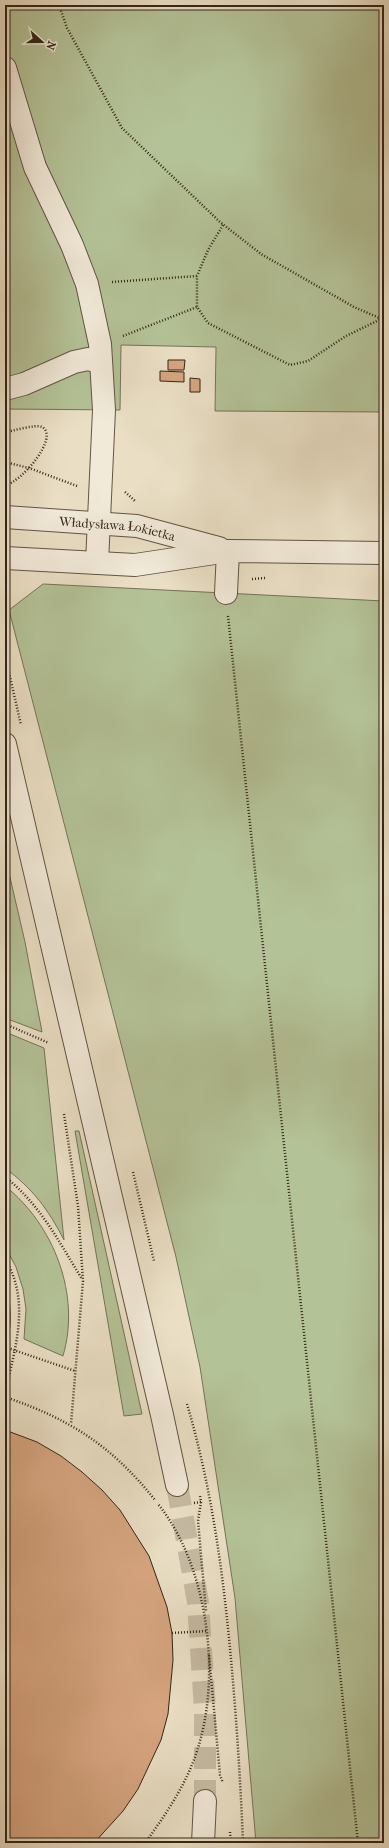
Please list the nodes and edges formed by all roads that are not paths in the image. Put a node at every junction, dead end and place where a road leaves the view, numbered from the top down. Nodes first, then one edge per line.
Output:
1 (5, 68) edge
2 (100, 353) junction
3 (5, 389) edge
4 (5, 517) edge
5 (99, 523) junction
6 (228, 551) junction
7 (384, 553) edge
8 (5, 558) edge
9 (97, 563) junction
10 (226, 593) road end
11 (5, 744) edge
12 (177, 1485) tunnel mouth
13 (205, 1801) tunnel mouth
14 (203, 1843) edge

1 - 2 street
2 - 3 street
2 - 5 street
4 - 5 street, Władysława Łokietka
5 - 6 street, Władysława Łokietka
5 - 9 street
6 - 7 street, Władysława Łokietka
6 - 9 street, Władysława Łokietka
6 - 10 street
8 - 9 street, Władysława Łokietka
11 - 12 street
13 - 14 street

